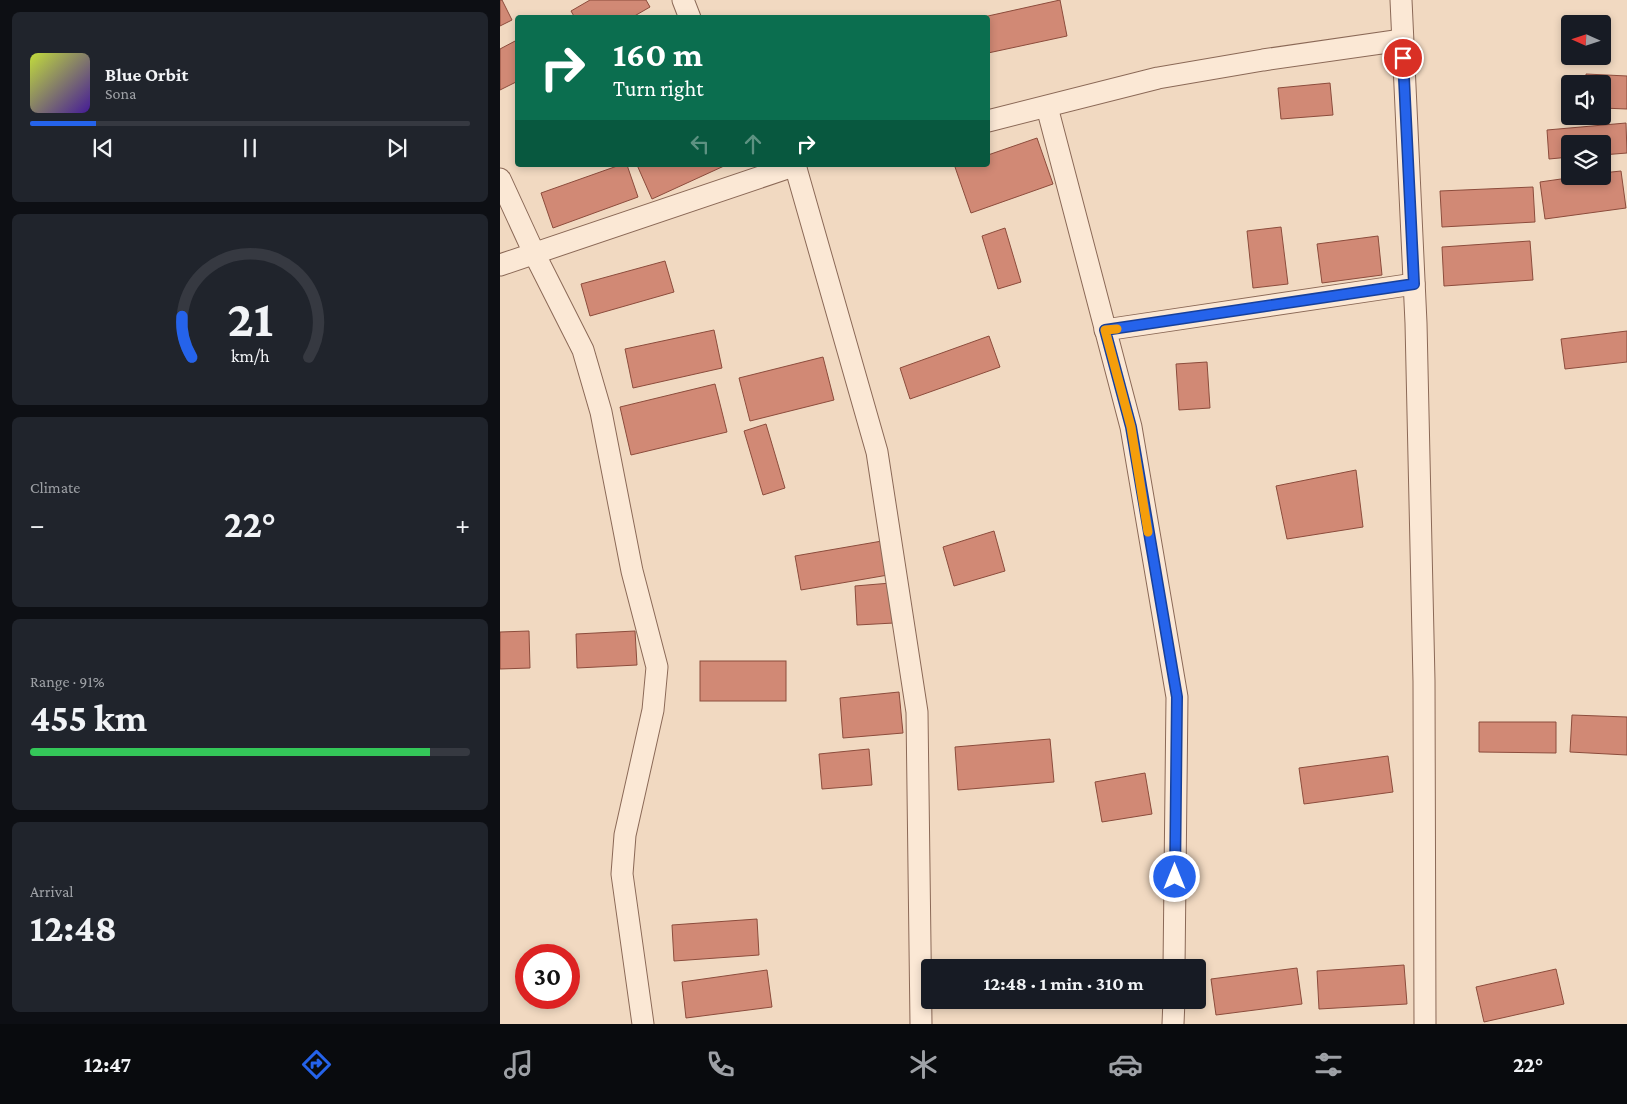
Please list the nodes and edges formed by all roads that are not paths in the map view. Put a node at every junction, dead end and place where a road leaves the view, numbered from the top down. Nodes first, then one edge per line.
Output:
1 (683, 0) edge
2 (1401, 0) edge
3 (689, 15) edge
4 (1402, 40) junction
5 (1047, 107) junction
6 (990, 121) edge
7 (782, 167) edge
8 (797, 167) edge
9 (761, 170) edge
10 (500, 179) edge
11 (534, 254) junction
12 (500, 265) edge
13 (1414, 284) junction
14 (1105, 330) junction
15 (1174, 959) edge
16 (1174, 1009) edge
17 (643, 1024) edge
18 (921, 1024) edge
19 (1173, 1024) edge
20 (1424, 1024) edge

1 - 3 street
2 - 4 street
4 - 5 street
4 - 13 street
5 - 6 street
5 - 14 street
7 - 9 street
8 - 18 street
9 - 11 street
10 - 11 street
11 - 12 street
11 - 17 street
13 - 14 street
13 - 20 street
14 - 15 street
16 - 19 street

